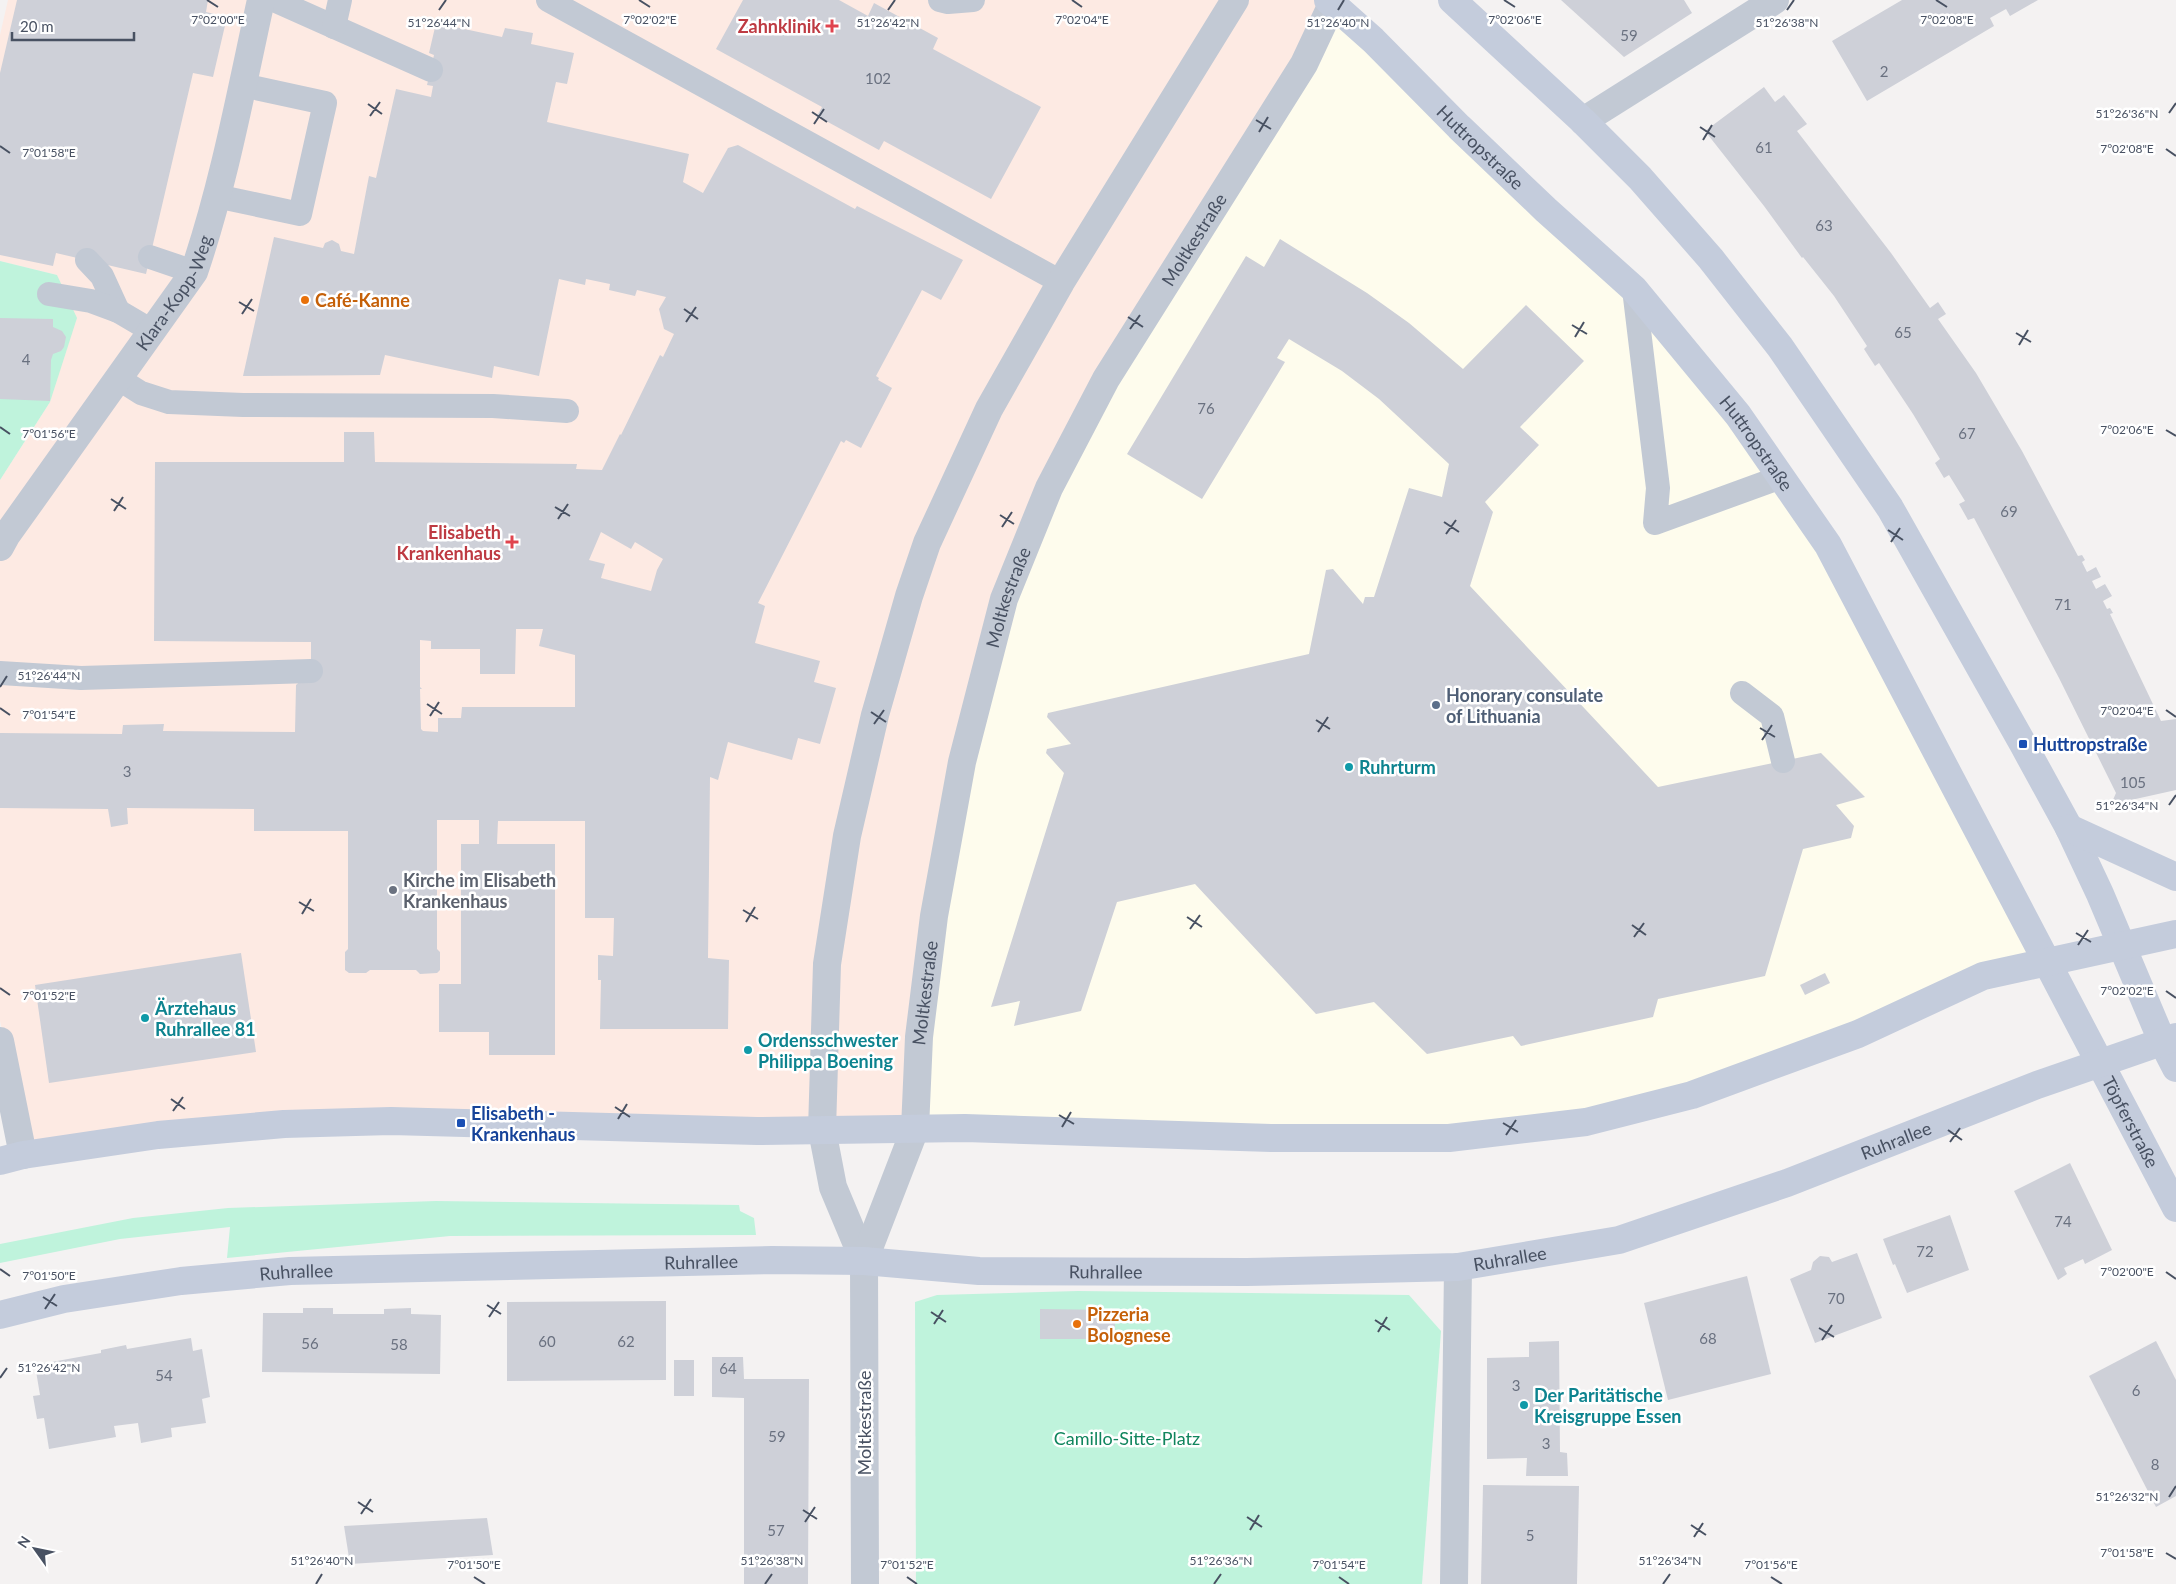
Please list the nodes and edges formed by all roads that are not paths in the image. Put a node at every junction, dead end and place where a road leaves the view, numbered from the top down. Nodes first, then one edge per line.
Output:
1 (261, 0) edge
2 (274, 0) edge
3 (340, 0) edge
4 (548, 0) edge
5 (940, 0) edge
6 (973, 0) edge
7 (1235, 0) edge
8 (1452, 0) edge
9 (1775, 0) edge
10 (1331, 1) edge
11 (334, 27) junction
12 (431, 70) dead end
13 (242, 85) junction
14 (1583, 121) junction
15 (216, 196) junction
16 (150, 257) dead end
17 (87, 260) dead end
18 (194, 272) junction
19 (1061, 282) junction
20 (1634, 289) junction
21 (49, 294) dead end
22 (118, 311) junction
23 (152, 331) junction
24 (119, 379) junction
25 (567, 411) dead end
26 (1781, 477) junction
27 (0, 547) edge
28 (311, 671) dead end
29 (0, 673) edge
30 (1742, 693) dead end
31 (1783, 761) dead end
32 (2069, 828) junction
33 (2176, 877) edge
34 (2176, 934) edge
35 (2122, 946) junction
36 (2045, 961) junction
37 (2169, 1039) edge
38 (0, 1041) edge
39 (2099, 1062) junction
40 (2176, 1068) edge
41 (915, 1129) junction
42 (822, 1130) junction
43 (12, 1158) edge
44 (2176, 1208) edge
45 (864, 1261) junction
46 (1458, 1267) junction
47 (0, 1315) edge
48 (865, 1584) edge
49 (1454, 1584) edge

1 - 13 street, Klara-Kopp-Weg
2 - 11 lane
3 - 11 lane
4 - 19 lane
5 - 6 lane
7 - 19 street, Moltkestraße
8 - 14 main road
9 - 14 street
10 - 20 main road, Huttropstraße
10 - 41 street, Moltkestraße
11 - 12 lane
13 - 15 street, Klara-Kopp-Weg
13 - 15 lane
14 - 32 main road
15 - 18 street, Klara-Kopp-Weg
16 - 18 lane
17 - 22 lane
18 - 23 street, Klara-Kopp-Weg
19 - 42 street, Moltkestraße
20 - 26 main road, Huttropstraße
20 - 26 lane
21 - 22 lane
22 - 23 lane
23 - 24 street, Klara-Kopp-Weg
24 - 25 lane
24 - 27 street, Klara-Kopp-Weg
26 - 36 main road, Huttropstraße
28 - 29 lane
30 - 31 lane
32 - 33 main road
32 - 35 main road
34 - 35 main road
35 - 36 main road
35 - 37 main road
36 - 39 main road, Huttropstraße
36 - 41 main road
37 - 39 main road, Ruhrallee
37 - 40 main road
38 - 43 street
39 - 44 main road, Töpferstraße
39 - 46 main road, Ruhrallee
41 - 42 main road
41 - 45 street, Moltkestraße
42 - 43 main road
42 - 45 street, Moltkestraße
45 - 46 main road, Ruhrallee
45 - 47 main road, Ruhrallee
45 - 48 street, Moltkestraße
46 - 49 street

